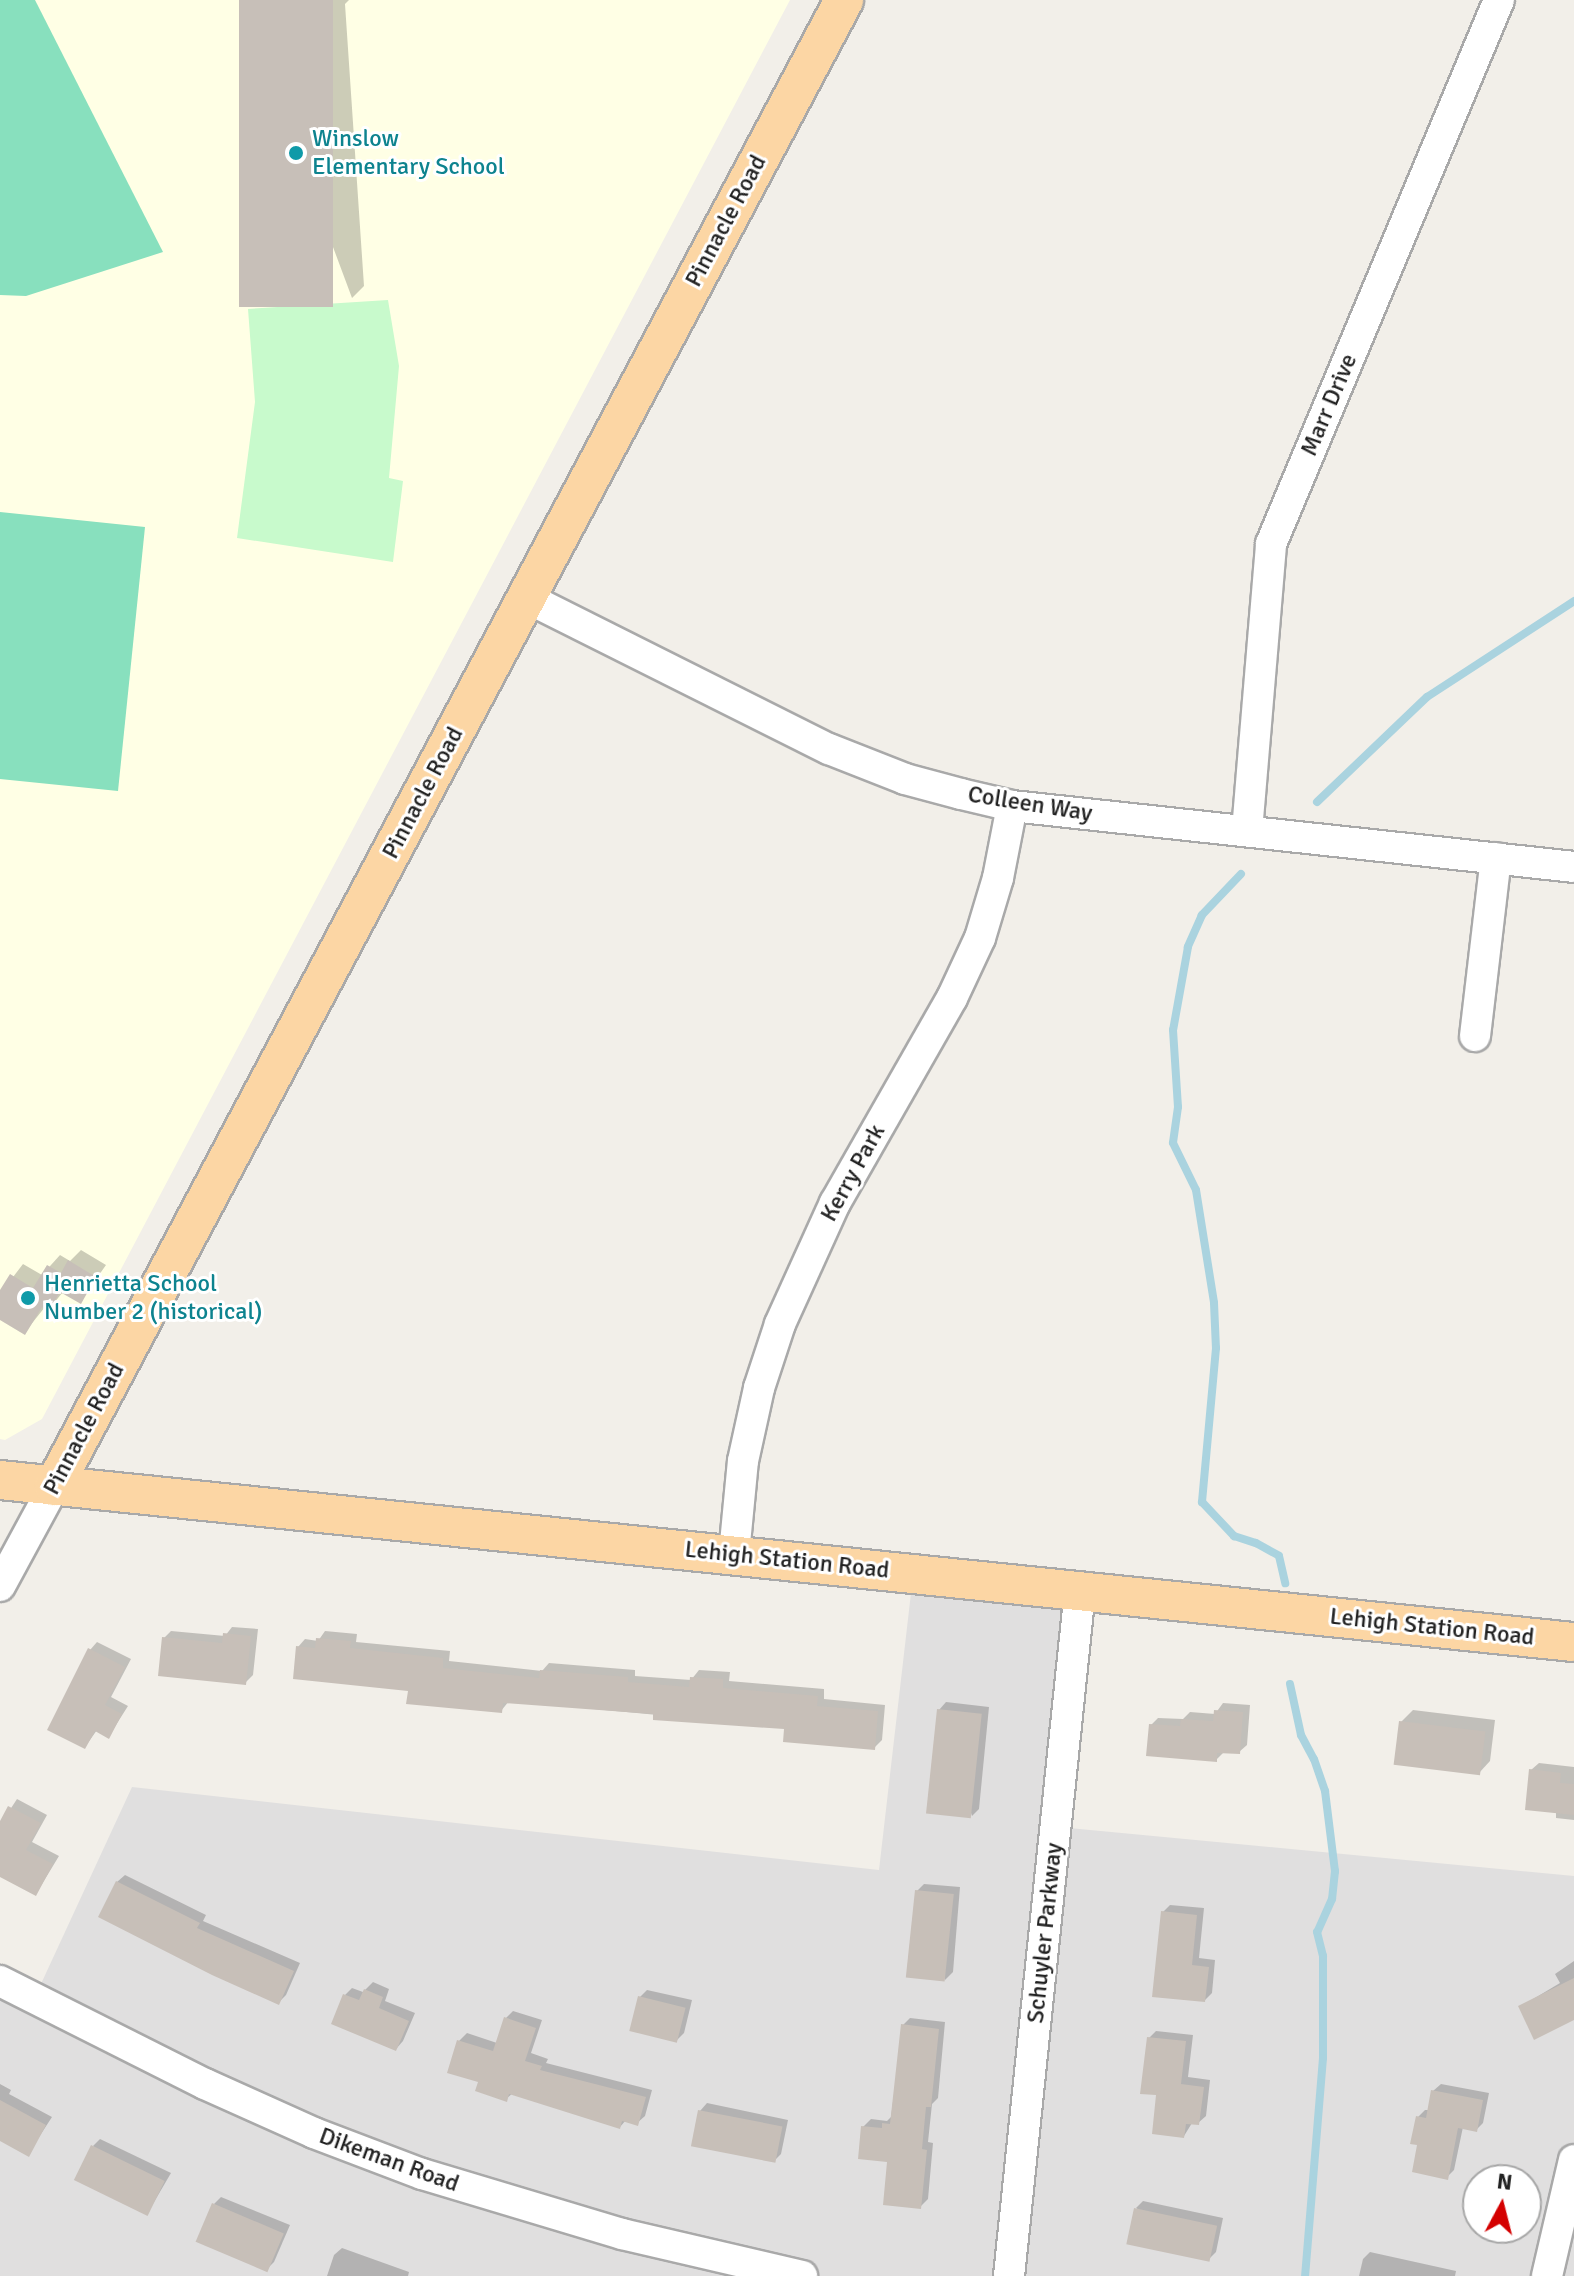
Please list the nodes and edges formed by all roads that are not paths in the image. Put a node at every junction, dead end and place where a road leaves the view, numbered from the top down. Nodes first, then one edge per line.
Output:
1 (844, 0) edge
2 (1499, 0) edge
3 (527, 598) junction
4 (1012, 806) junction
5 (1247, 831) junction
6 (1496, 858) junction
7 (1574, 867) edge
8 (1475, 1036) dead end
9 (0, 1480) edge
10 (54, 1486) junction
11 (734, 1554) junction
12 (0, 1586) edge
13 (1080, 1590) junction
14 (1574, 1642) edge
15 (0, 1981) edge
16 (1574, 2160) edge
17 (736, 2269) edge
18 (802, 2276) edge
19 (1009, 2276) edge
20 (1547, 2276) edge

1 - 3 main road, Pinnacle Road
2 - 5 street, Marr Drive
3 - 4 street, Colleen Way
3 - 10 main road, Pinnacle Road
4 - 5 street, Colleen Way
4 - 11 street, Kerry Park
5 - 6 street, Colleen Way
6 - 7 street, Colleen Way
6 - 8 street
9 - 10 main road, Lehigh Station Road
10 - 11 main road, Lehigh Station Road
10 - 12 street, Pinnacle Road
11 - 13 main road, Lehigh Station Road
13 - 14 main road, Lehigh Station Road
13 - 19 street, Schuyler Parkway
15 - 17 street, Dikeman Road
16 - 20 street
17 - 18 street, Dikeman Road

